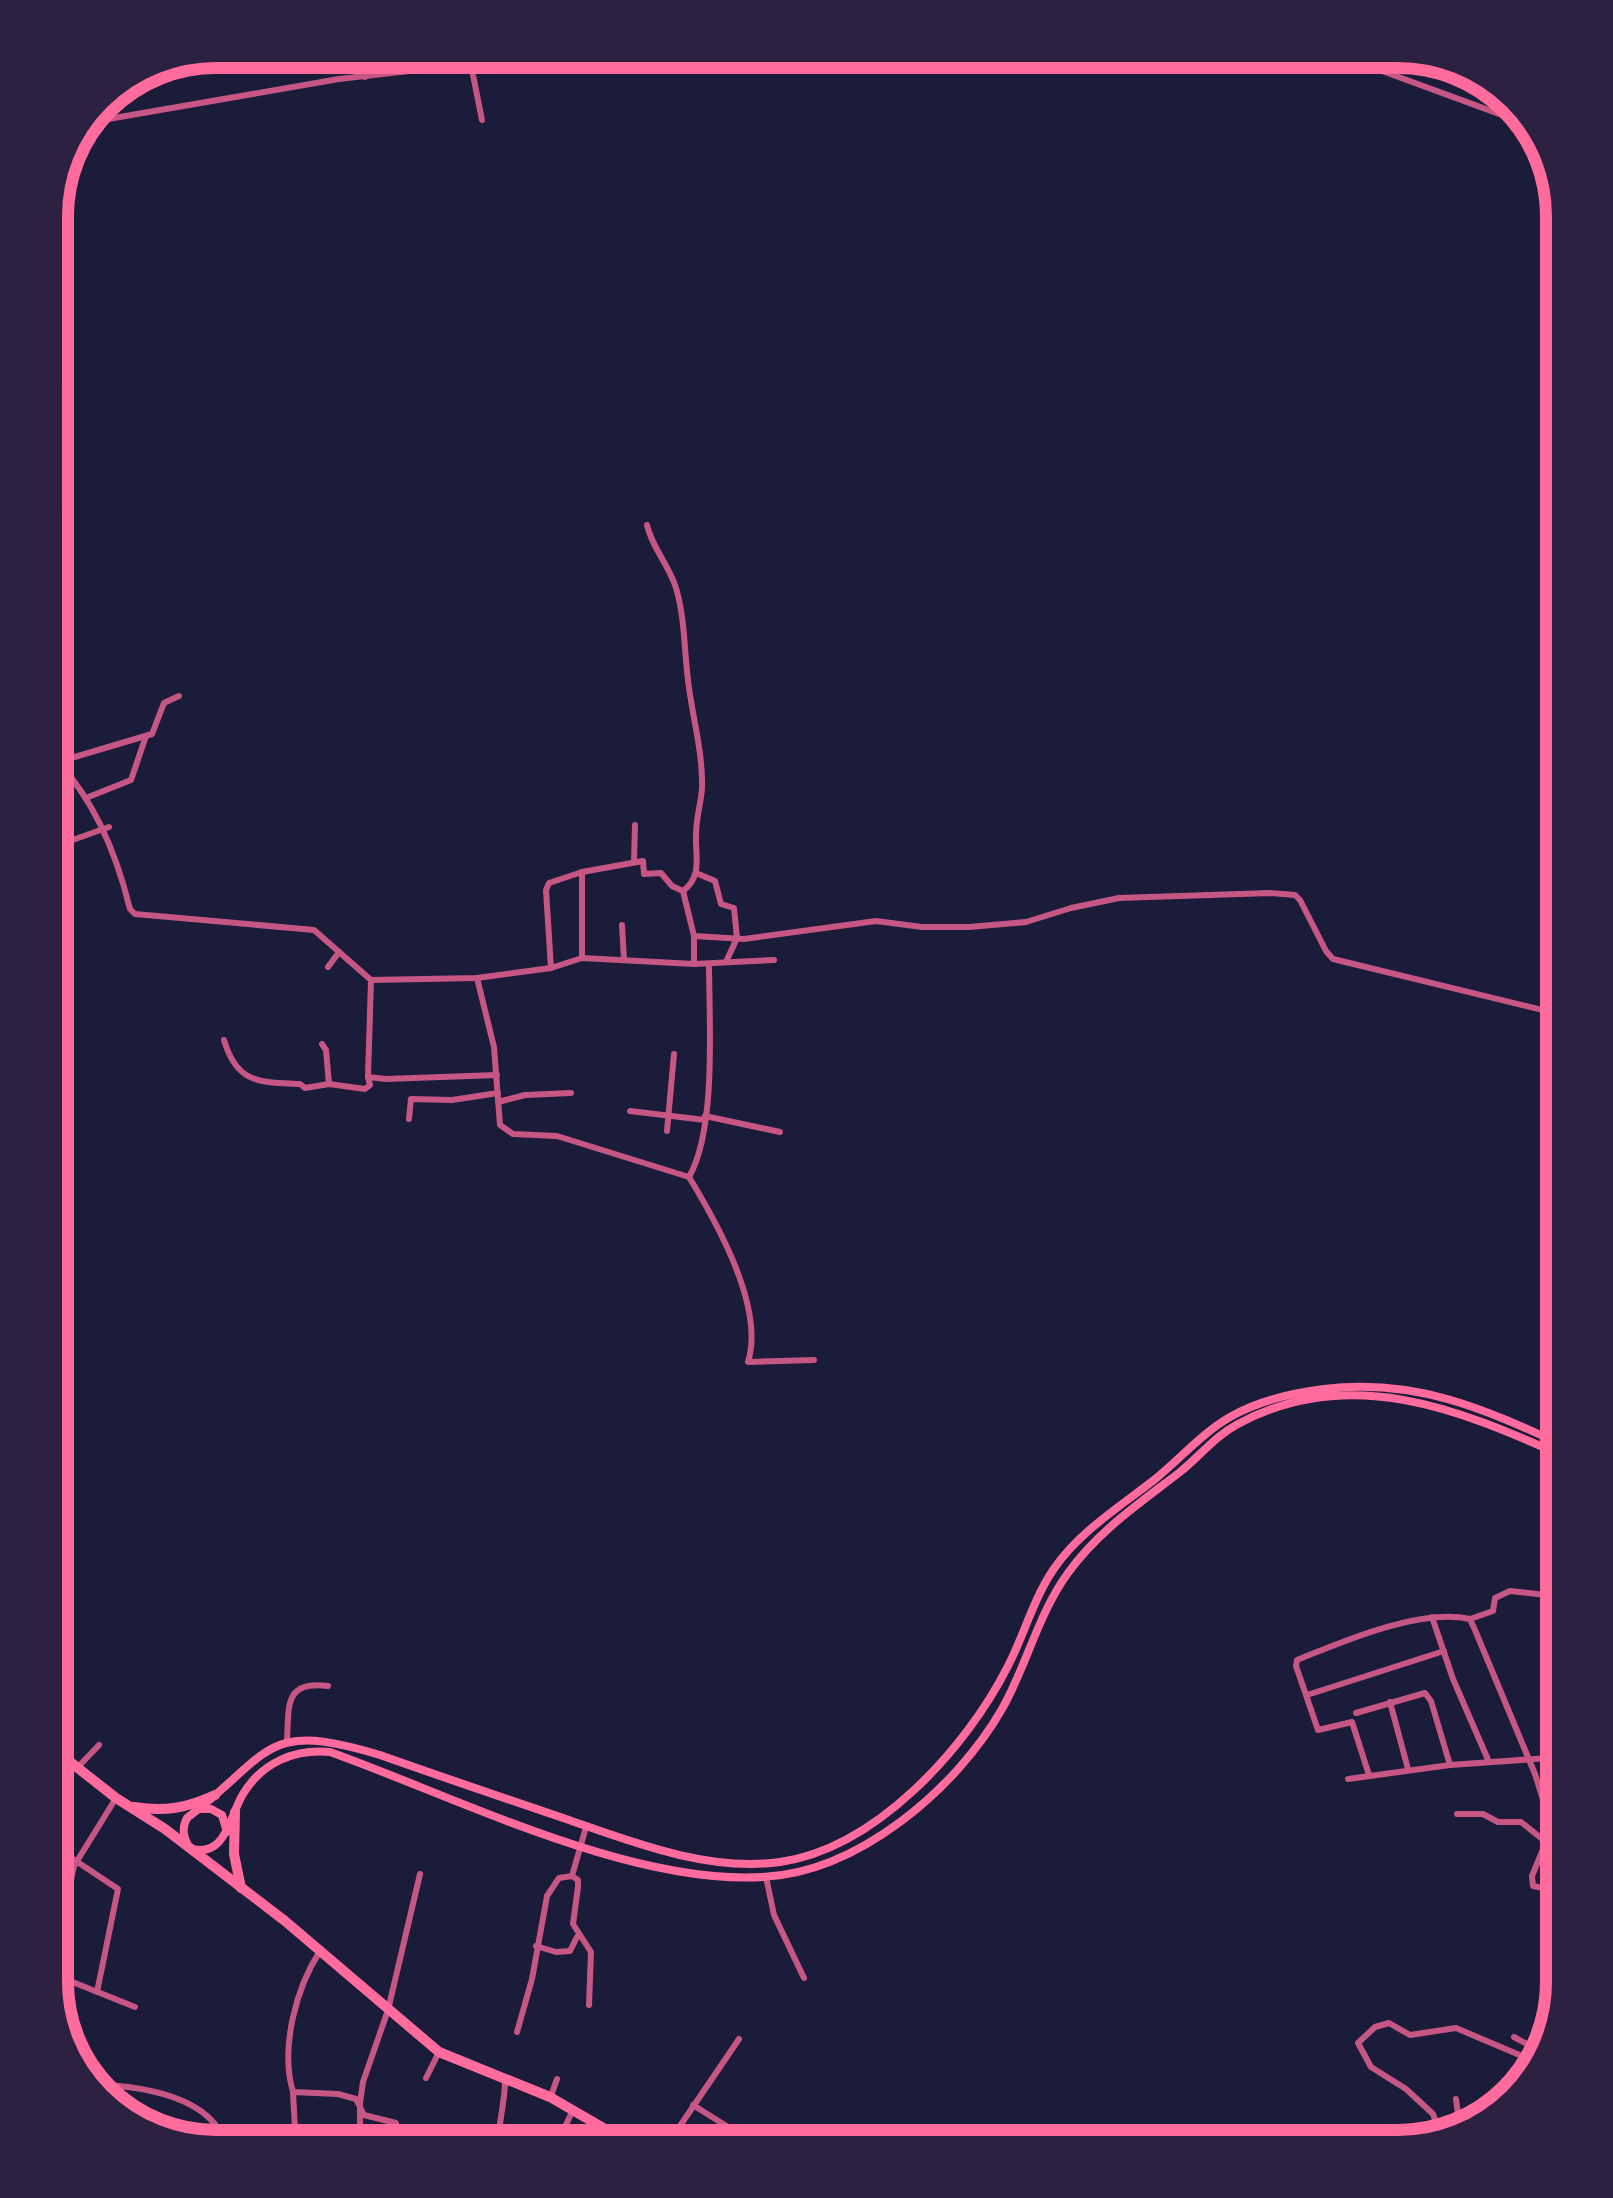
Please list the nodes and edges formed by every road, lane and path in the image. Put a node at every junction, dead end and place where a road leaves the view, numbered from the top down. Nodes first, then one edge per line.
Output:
1 (365, 68) edge
2 (438, 68) edge
3 (471, 68) edge
4 (1374, 68) edge
5 (365, 77) junction
6 (1507, 117) edge
7 (103, 120) edge
8 (482, 120) dead end
9 (647, 525) dead end
10 (179, 696) dead end
11 (146, 736) junction
12 (68, 759) edge
13 (68, 774) edge
14 (86, 798) junction
15 (635, 825) dead end
16 (106, 828) junction
17 (68, 842) edge
18 (634, 862) junction
19 (582, 872) junction
20 (696, 873) junction
21 (683, 891) junction
22 (622, 925) dead end
23 (694, 936) junction
24 (738, 938) junction
25 (339, 952) junction
26 (582, 958) junction
27 (624, 960) junction
28 (774, 960) dead end
29 (726, 962) junction
30 (694, 964) junction
31 (708, 964) junction
32 (328, 967) dead end
33 (551, 968) junction
34 (478, 978) junction
35 (371, 980) junction
36 (1546, 1012) edge
37 (224, 1040) dead end
38 (322, 1044) dead end
39 (674, 1054) dead end
40 (497, 1075) junction
41 (368, 1077) junction
42 (330, 1084) junction
43 (571, 1093) dead end
44 (498, 1097) junction
45 (630, 1111) dead end
46 (668, 1116) junction
47 (705, 1118) junction
48 (409, 1119) dead end
49 (667, 1130) dead end
50 (780, 1132) dead end
51 (690, 1177) junction
52 (814, 1360) dead end
53 (1546, 1436) edge
54 (1546, 1448) edge
55 (1546, 1596) edge
56 (1432, 1617) junction
57 (1470, 1619) junction
58 (1444, 1651) junction
59 (328, 1686) dead end
60 (1307, 1694) junction
61 (1390, 1702) junction
62 (1356, 1713) dead end
63 (288, 1741) junction
64 (99, 1745) dead end
65 (1546, 1757) edge
66 (67, 1758) edge
67 (1528, 1758) junction
68 (1489, 1762) junction
69 (1450, 1764) junction
70 (79, 1766) junction
71 (1408, 1769) junction
72 (1369, 1775) junction
73 (1348, 1779) dead end
74 (228, 1785) junction
75 (215, 1795) junction
76 (116, 1798) junction
77 (240, 1798) junction
78 (128, 1806) junction
79 (200, 1808) junction
80 (1546, 1810) dead end
81 (235, 1812) junction
82 (1457, 1814) dead end
83 (586, 1828) junction
84 (227, 1832) junction
85 (1546, 1842) edge
86 (1546, 1842) edge
87 (580, 1845) junction
88 (190, 1848) junction
89 (67, 1855) edge
90 (78, 1862) junction
91 (420, 1874) dead end
92 (572, 1876) junction
93 (766, 1877) junction
94 (241, 1888) junction
95 (1546, 1890) edge
96 (67, 1891) edge
97 (578, 1936) junction
98 (536, 1946) junction
99 (320, 1951) junction
100 (804, 1978) dead end
101 (67, 1980) edge
102 (98, 1992) junction
103 (590, 2005) dead end
104 (135, 2007) dead end
105 (388, 2010) junction
106 (517, 2032) dead end
107 (1514, 2038) dead end
108 (739, 2040) dead end
109 (1531, 2046) edge
110 (439, 2052) junction
111 (1525, 2058) edge
112 (426, 2078) dead end
113 (556, 2078) dead end
114 (505, 2079) junction
115 (109, 2085) edge
116 (293, 2092) junction
117 (550, 2097) junction
118 (1456, 2099) dead end
119 (360, 2103) junction
120 (693, 2105) junction
121 (572, 2112) junction
122 (1458, 2117) edge
123 (1437, 2125) edge
124 (218, 2130) edge
125 (295, 2130) edge
126 (360, 2130) edge
127 (396, 2130) edge
128 (498, 2130) edge
129 (564, 2130) edge
130 (605, 2130) edge
131 (677, 2130) edge
132 (733, 2130) edge

1 - 5 street
2 - 5 street
3 - 8 street
4 - 6 street
5 - 7 street
9 - 20 street
10 - 11 street
11 - 12 street
11 - 14 street
13 - 14 street
14 - 16 street
15 - 18 street
16 - 17 street
16 - 25 street
18 - 19 street
18 - 21 street
19 - 26 street
19 - 33 street
20 - 21 street
20 - 24 street
21 - 23 street
22 - 27 street
23 - 24 street
23 - 30 street
24 - 29 street
24 - 36 street
25 - 32 street
25 - 35 street
26 - 27 street
26 - 33 street
27 - 30 street
28 - 29 street
29 - 31 street
30 - 31 street
31 - 47 street
33 - 34 street
34 - 35 street
34 - 40 street
35 - 41 street
37 - 42 street
38 - 42 street
39 - 46 street
40 - 41 street
40 - 44 street
41 - 42 street
43 - 44 street
44 - 48 street
44 - 51 street
45 - 46 street
46 - 47 street
46 - 49 street
47 - 50 street
47 - 51 street
51 - 52 street
53 - 83 main road
54 - 93 main road
55 - 57 street
56 - 57 street
56 - 58 street
56 - 60 street
57 - 67 street
58 - 60 street
58 - 68 street
59 - 63 street
60 - 72 street
61 - 62 street
61 - 69 street
61 - 71 street
63 - 74 main road
63 - 83 main road
64 - 70 street
65 - 67 street
66 - 70 highway
67 - 68 street
67 - 80 street
68 - 69 street
69 - 71 street
70 - 76 highway
71 - 72 street
72 - 73 street
74 - 75 main road
74 - 77 main road
75 - 78 highway
75 - 79 main road
76 - 78 highway
76 - 90 street
77 - 81 main road
77 - 87 main road
78 - 88 highway
79 - 84 main road
79 - 88 main road
81 - 84 main road
81 - 94 highway
82 - 86 street
83 - 87 street
84 - 88 main road
85 - 95 street
87 - 92 street
87 - 93 main road
88 - 94 highway
89 - 90 street
90 - 96 street
90 - 102 street
91 - 105 street
92 - 97 street
92 - 98 street
93 - 100 street
94 - 99 highway
97 - 98 street
97 - 103 street
98 - 106 street
99 - 105 highway
99 - 116 street
101 - 102 street
102 - 104 street
105 - 110 highway
105 - 119 street
107 - 109 street
108 - 120 street
110 - 112 street
110 - 114 highway
111 - 123 street
113 - 117 street
114 - 117 highway
114 - 128 street
115 - 124 street
116 - 119 street
116 - 125 street
117 - 121 highway
118 - 122 street
119 - 126 street
119 - 127 street
120 - 131 street
120 - 132 street
121 - 129 street
121 - 130 highway

